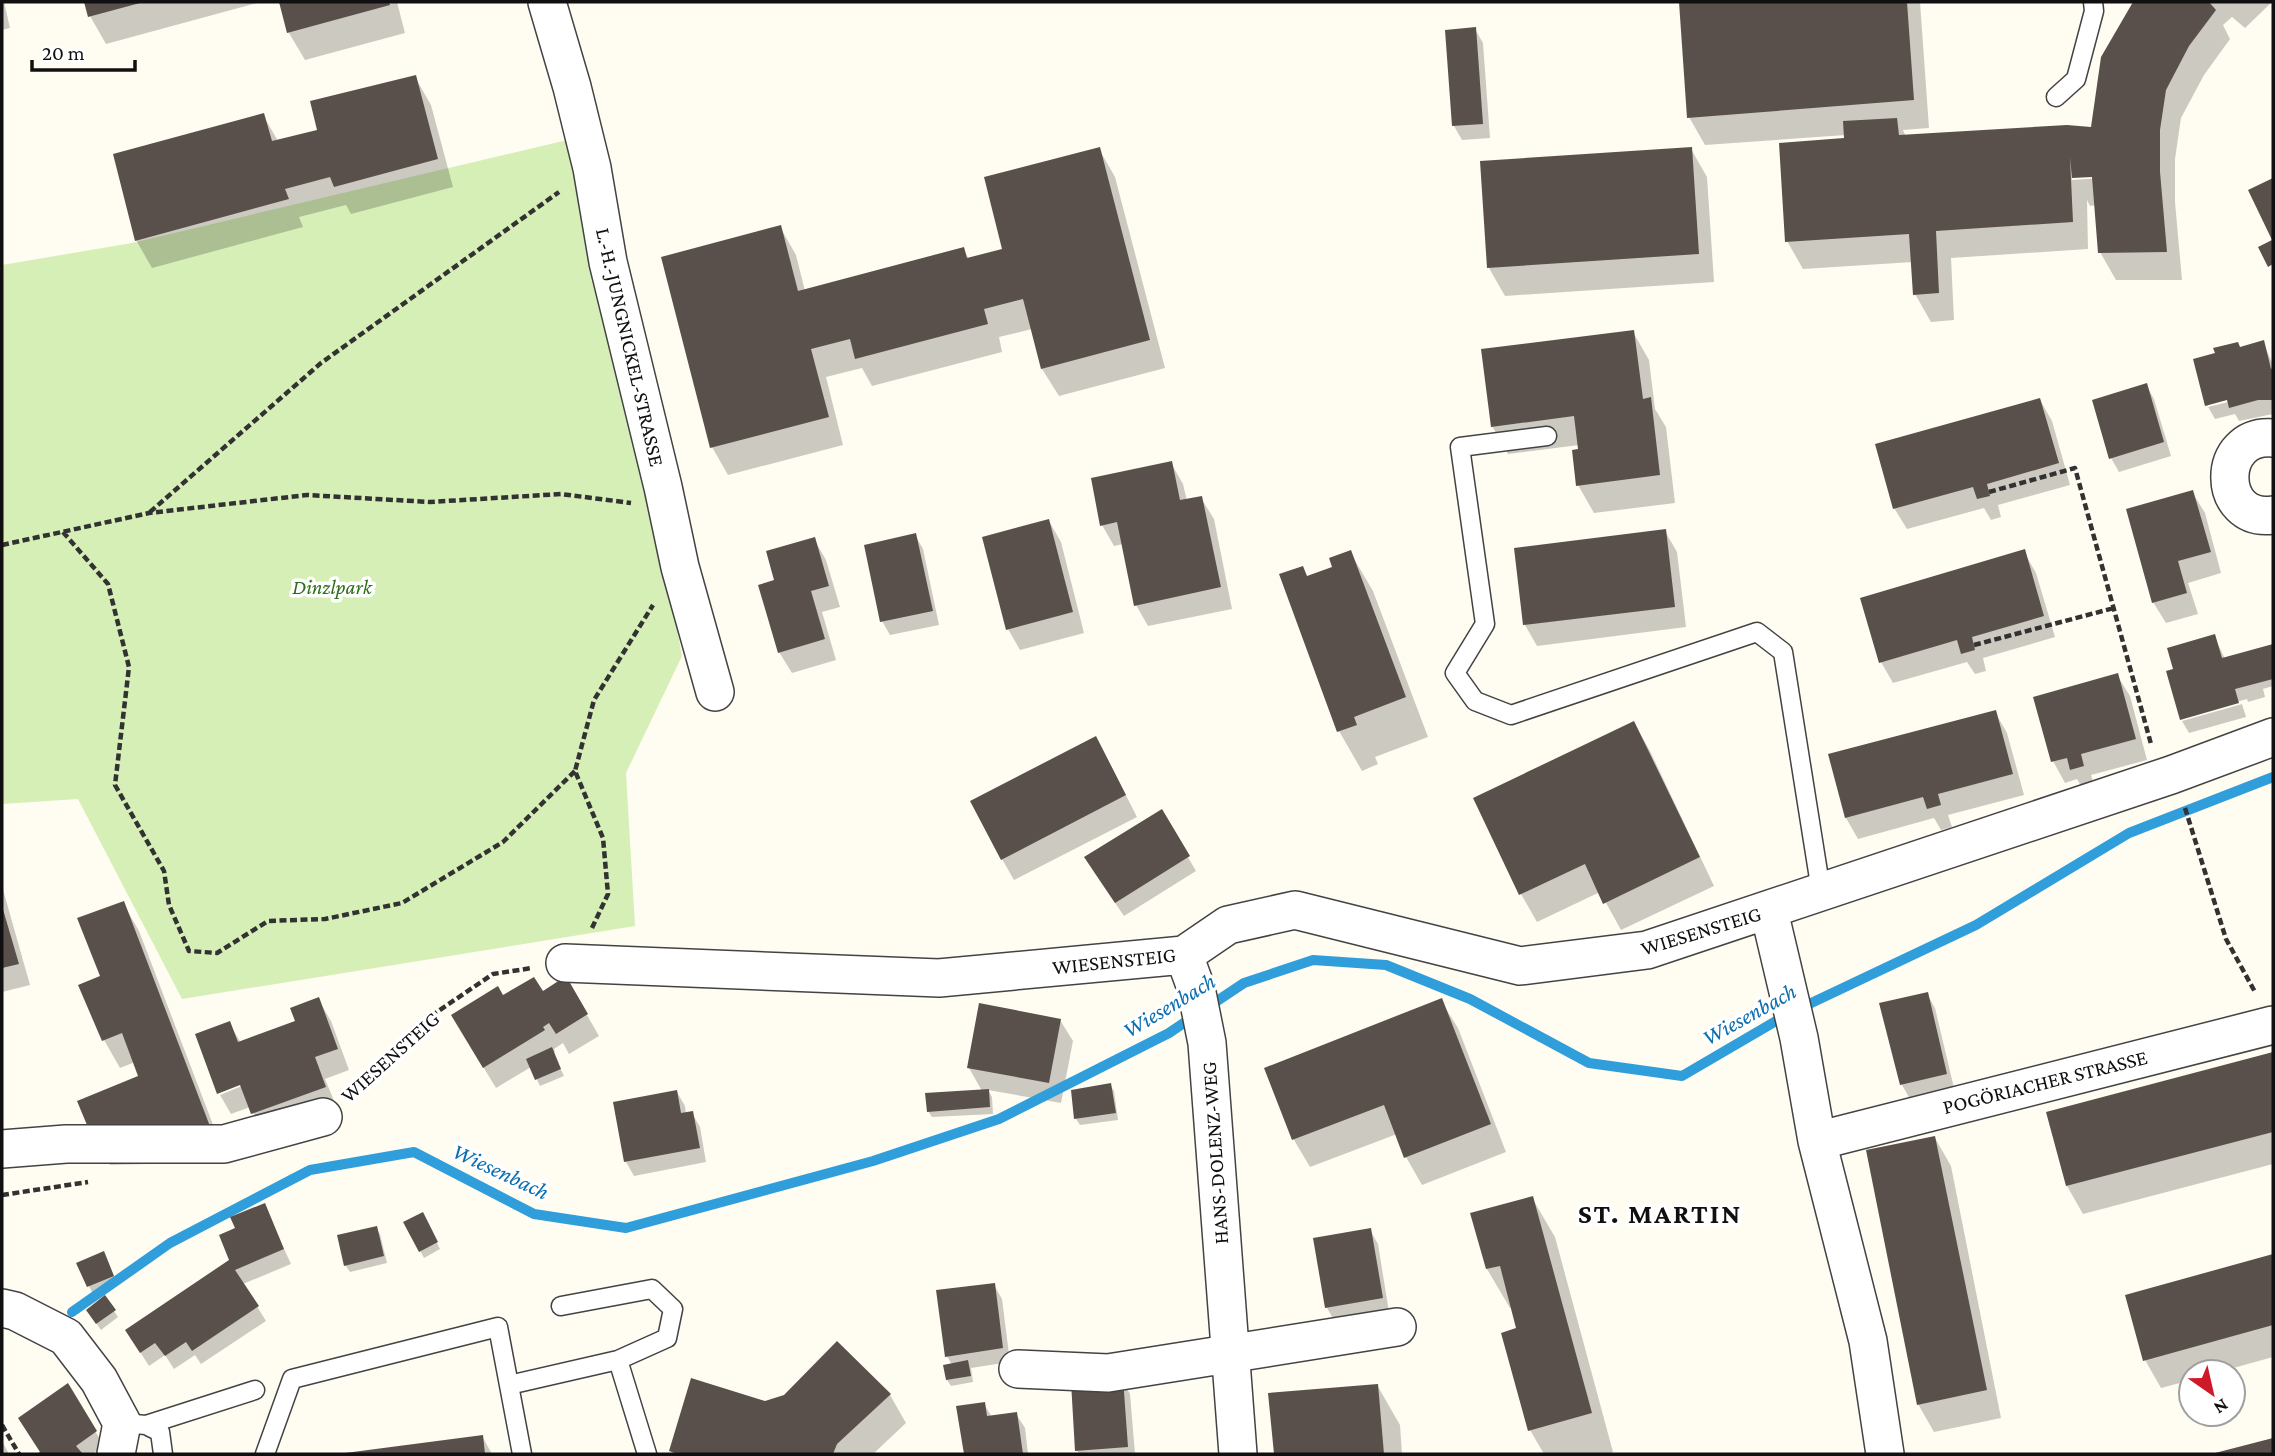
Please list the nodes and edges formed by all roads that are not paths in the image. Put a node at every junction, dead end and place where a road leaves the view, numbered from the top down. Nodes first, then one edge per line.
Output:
1 (547, 2) edge
2 (2093, 2) edge
3 (2056, 97) dead end
4 (1547, 436) dead end
5 (2273, 438) edge
6 (2273, 515) edge
7 (715, 692) dead end
8 (2273, 737) edge
9 (1821, 891) junction
10 (1769, 911) junction
11 (565, 963) road end
12 (1190, 971) junction
13 (2266, 1012) edge
14 (323, 1117) road end
15 (1817, 1141) junction
16 (2, 1149) edge
17 (561, 1306) dead end
18 (2, 1308) edge
19 (1397, 1326) dead end
20 (1231, 1354) junction
21 (618, 1360) junction
22 (1017, 1369) dead end
23 (509, 1385) junction
24 (255, 1390) dead end
25 (128, 1434) edge
26 (163, 1454) edge
27 (265, 1454) edge
28 (523, 1454) edge
29 (647, 1454) edge
30 (1238, 1454) edge
31 (1885, 1454) edge

1 - 7 street, L.-H.-JUNGNICKEL-STRASSE
2 - 3 lane
4 - 9 lane
5 - 6 street
8 - 9 street, WIESENSTEIG
9 - 10 street, WIESENSTEIG
10 - 12 street, WIESENSTEIG
10 - 15 street
11 - 12 street, WIESENSTEIG
12 - 20 street, HANS-DOLENZ-WEG
13 - 15 street, POGÖRIACHER STRASSE
14 - 16 street, WIESENSTEIG
15 - 31 street
17 - 21 lane
18 - 25 street
19 - 20 street
20 - 22 street
20 - 30 street, HANS-DOLENZ-WEG
21 - 23 lane
21 - 29 lane
23 - 27 lane
23 - 28 lane
24 - 25 lane
25 - 26 lane

